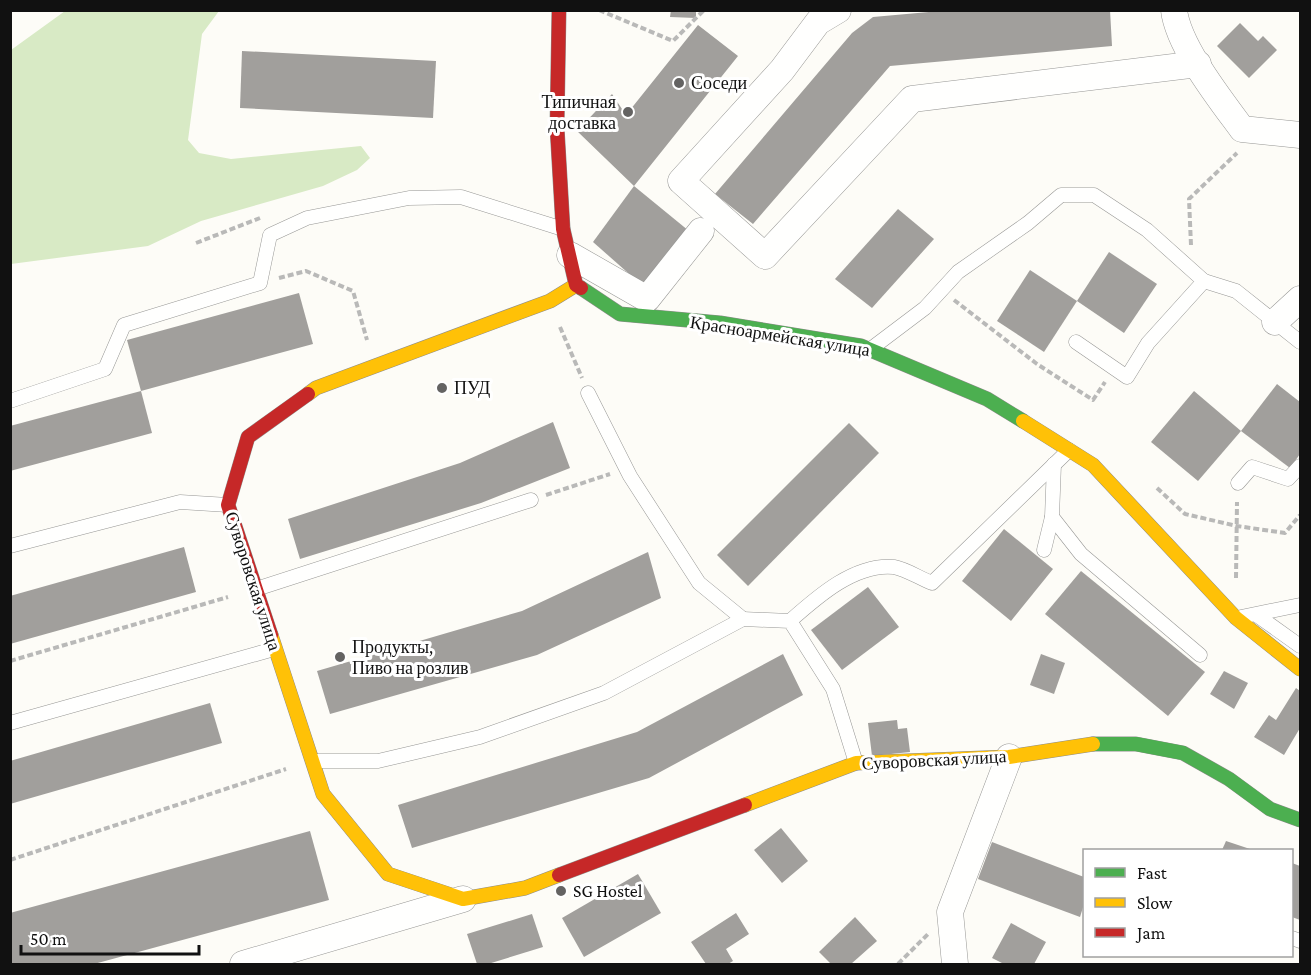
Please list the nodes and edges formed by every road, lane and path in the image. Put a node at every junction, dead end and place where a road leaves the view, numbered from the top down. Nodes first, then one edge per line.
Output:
1 (559, 10) edge
2 (600, 10) edge
3 (704, 10) edge
4 (838, 10) edge
5 (1174, 10) edge
6 (1198, 64) junction
7 (1260, 132) junction
8 (1300, 135) edge
9 (563, 229) junction
10 (701, 231) dead end
11 (570, 255) junction
12 (1192, 270) junction
13 (1204, 281) junction
14 (260, 283) junction
15 (576, 285) junction
16 (942, 290) junction
17 (1300, 299) edge
18 (550, 301) junction
19 (1275, 322) junction
20 (1076, 342) dead end
21 (1300, 342) edge
22 (870, 349) junction
23 (375, 366) junction
24 (1114, 369) junction
25 (588, 393) joint
26 (10, 400) edge
27 (1069, 450) junction
28 (1054, 464) junction
29 (1300, 466) edge
30 (626, 469) junction
31 (1238, 483) joint
32 (531, 500) joint
33 (228, 504) junction
34 (1300, 515) edge
35 (1052, 517) junction
36 (1237, 526) junction
37 (10, 546) edge
38 (1044, 550) dead end
39 (256, 589) junction
40 (1236, 589) dead end
41 (1300, 607) edge
42 (1257, 615) junction
43 (1236, 618) junction
44 (743, 619) junction
45 (790, 621) junction
46 (1300, 646) edge
47 (274, 649) junction
48 (1200, 655) dead end
49 (10, 662) edge
50 (1300, 669) edge
51 (10, 723) edge
52 (1009, 757) junction
53 (312, 760) junction
54 (856, 763) junction
55 (1300, 820) edge
56 (10, 860) edge
57 (463, 899) junction
58 (950, 912) junction
59 (243, 964) edge
60 (898, 964) edge
61 (956, 964) edge

1 - 9 street
2 - 3 path
4 - 6 street
5 - 6 street
6 - 7 street
7 - 8 street
7 - 12 path
9 - 11 street
9 - 14 lane
10 - 11 street
11 - 15 street
12 - 13 lane
12 - 16 lane
13 - 19 lane
13 - 24 lane
14 - 23 path
14 - 26 lane
15 - 18 street, Суворовская улица
15 - 22 street, Красноармейская улица
16 - 22 lane
16 - 24 path
17 - 19 street
18 - 23 street, Суворовская улица
18 - 25 path
19 - 21 lane
20 - 24 lane
22 - 27 street, Красноармейская улица
23 - 33 street, Суворовская улица
25 - 30 lane
27 - 28 lane
27 - 43 street, Красноармейская улица
28 - 35 lane
28 - 45 lane
29 - 31 lane
30 - 32 path
30 - 44 lane
31 - 36 path
32 - 39 lane
33 - 37 lane
33 - 39 street, Суворовская улица
34 - 36 path
35 - 38 lane
35 - 48 lane
36 - 40 path
39 - 47 street, Суворовская улица
39 - 49 path
41 - 42 lane
42 - 43 lane
42 - 46 lane
43 - 50 street, Красноармейская улица
44 - 45 lane
44 - 53 lane
45 - 54 lane
47 - 51 lane
47 - 53 street, Суворовская улица
52 - 54 street, Суворовская улица
52 - 55 street, Суворовская улица
52 - 58 street
53 - 56 path
53 - 57 street, Суворовская улица
54 - 57 street, Суворовская улица
57 - 59 street, Суворовская улица
58 - 60 path
58 - 61 street

